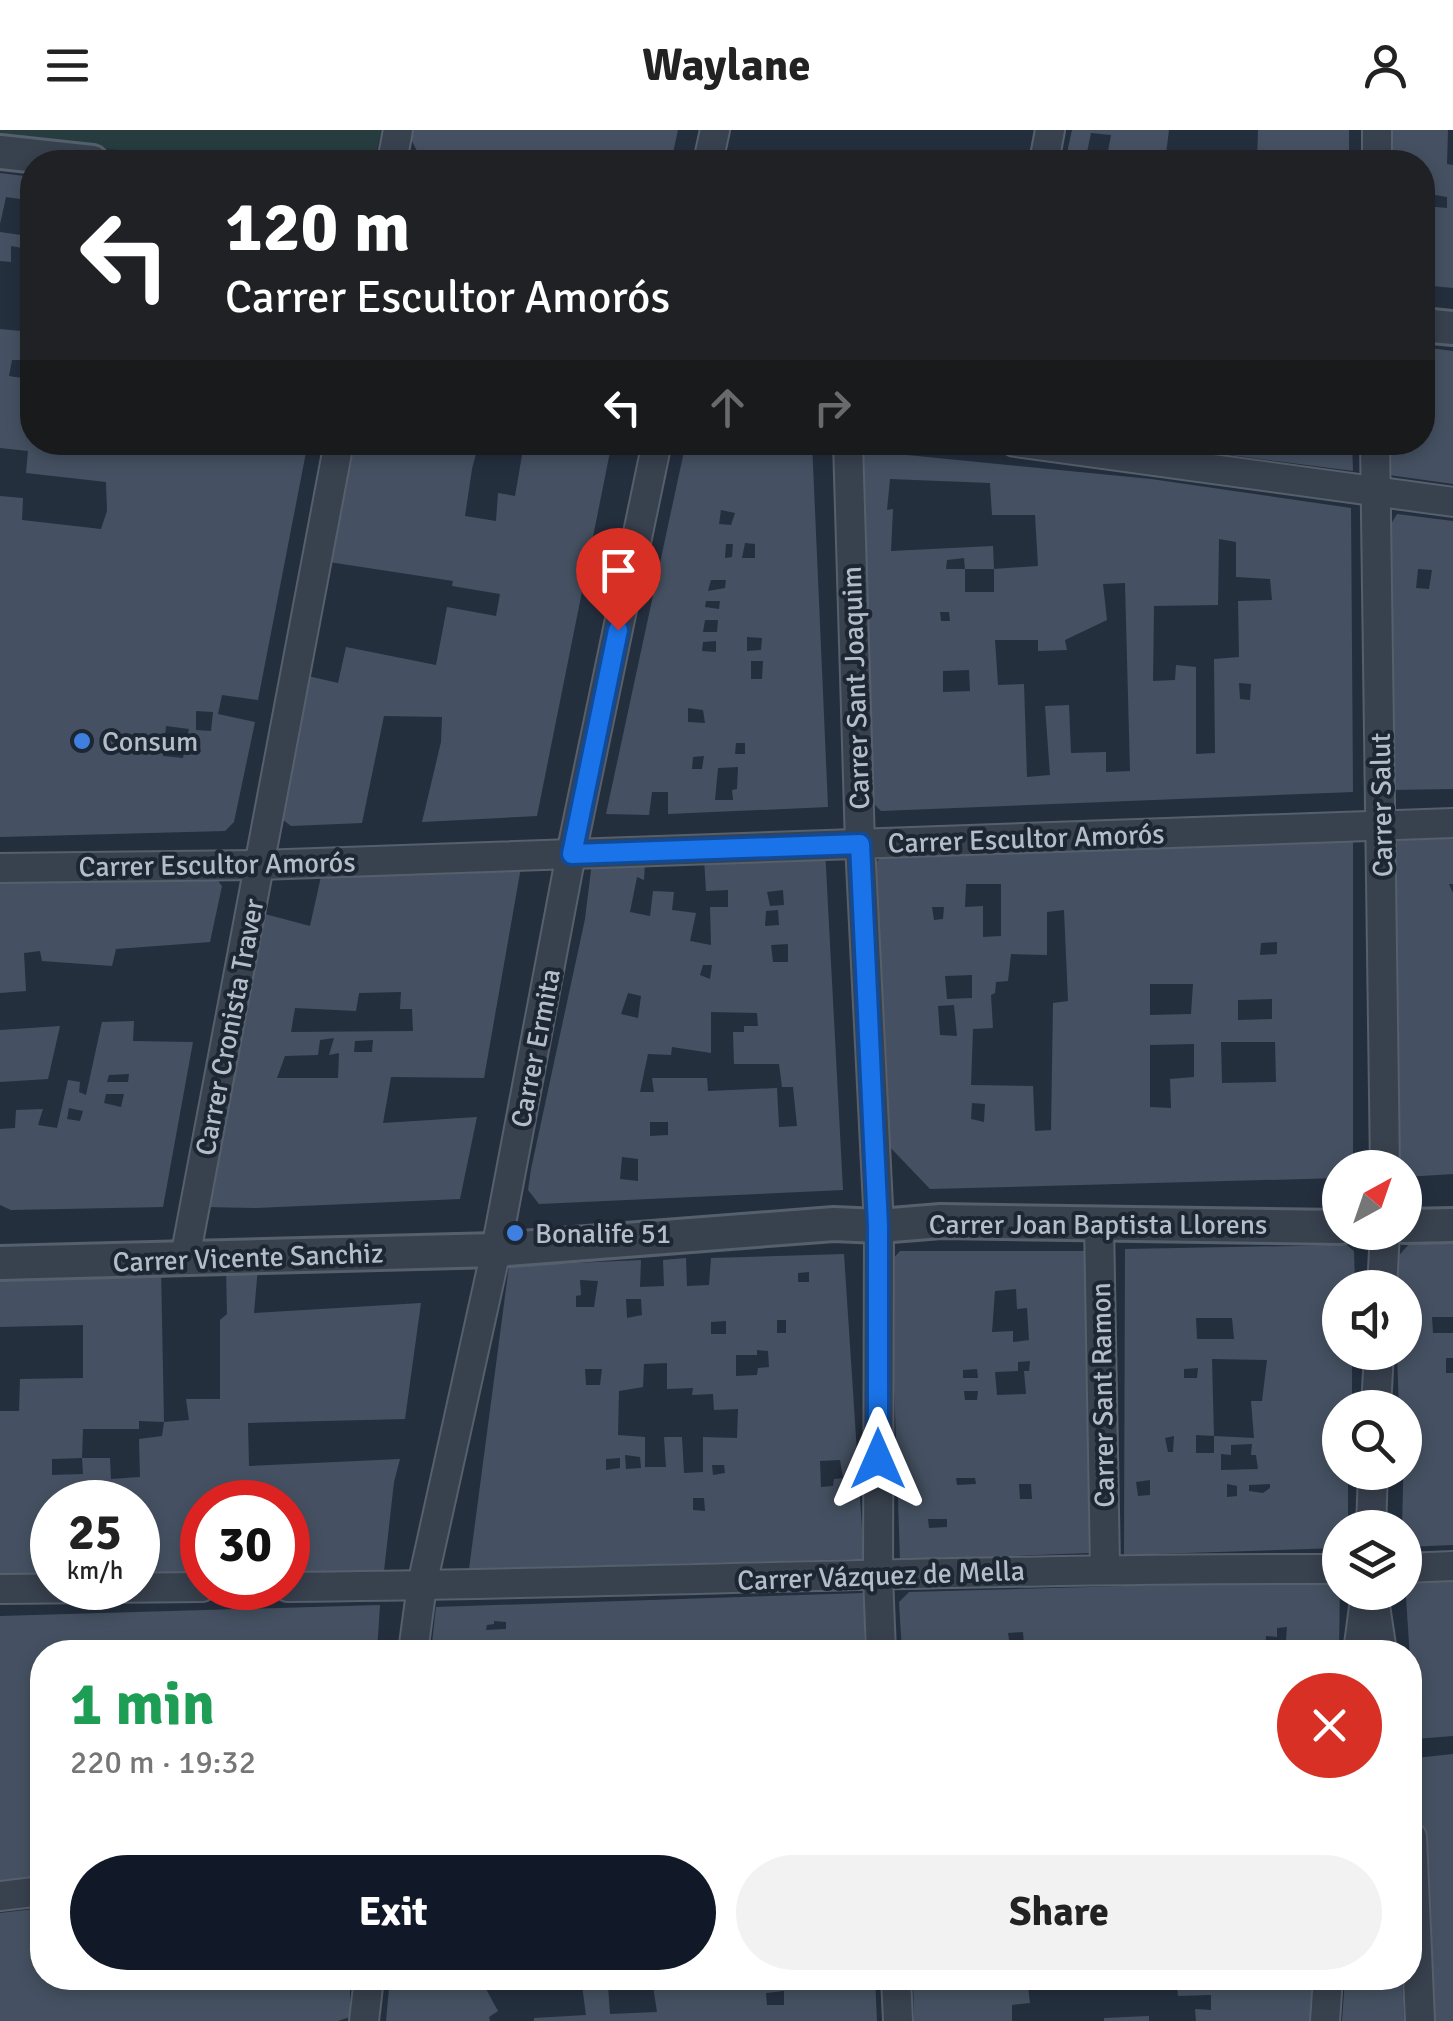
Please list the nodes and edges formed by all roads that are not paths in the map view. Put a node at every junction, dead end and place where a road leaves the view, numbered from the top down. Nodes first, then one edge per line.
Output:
1 (337, 455) edge
2 (654, 455) edge
3 (848, 455) edge
4 (1108, 455) edge
5 (1375, 455) edge
6 (1374, 492) junction
7 (1453, 502) edge
8 (1453, 823) edge
9 (1382, 826) junction
10 (860, 844) junction
11 (572, 854) junction
12 (259, 865) junction
13 (0, 868) edge
14 (1384, 1150) edge
15 (1099, 1222) junction
16 (1453, 1225) edge
17 (878, 1226) junction
18 (1422, 1226) edge
19 (1322, 1227) edge
20 (496, 1250) junction
21 (185, 1258) junction
22 (0, 1263) edge
23 (1453, 1566) edge
24 (1422, 1567) edge
25 (1105, 1568) junction
26 (1322, 1569) edge
27 (878, 1576) junction
28 (422, 1585) junction
29 (310, 1586) edge
30 (180, 1587) edge
31 (0, 1589) edge
32 (1366, 1610) edge
33 (1373, 1610) edge
34 (414, 1640) edge
35 (881, 1640) edge
36 (1360, 1640) edge
37 (1379, 1640) edge
38 (30, 1892) edge
39 (0, 1896) edge
40 (368, 1990) edge
41 (897, 1990) edge
42 (1327, 1990) edge
43 (1419, 1990) edge
44 (364, 2021) edge
45 (898, 2021) edge
46 (1326, 2021) edge
47 (1420, 2021) edge

1 - 12 street, Carrer Cronista Traver
2 - 11 street, Carrer Ermita
3 - 10 street, Carrer Sant Joaquim
4 - 6 street
5 - 6 street, Carrer Salut
6 - 7 street
6 - 9 street, Carrer Salut
8 - 9 street, Carrer Escultor Amorós
9 - 10 street, Carrer Escultor Amorós
9 - 14 street, Carrer Salut
10 - 11 street, Carrer Escultor Amorós
10 - 17 street, Carrer Sant Joaquim
11 - 12 street, Carrer Escultor Amorós
11 - 20 street, Carrer Ermita
12 - 13 street, Carrer Escultor Amorós
12 - 21 street, Carrer Cronista Traver
15 - 17 street, Carrer Joan Baptista Llorens
15 - 19 street, Carrer Joan Baptista Llorens
15 - 25 street, Carrer Sant Ramon
16 - 18 street
17 - 20 street, Carrer Joan Baptista Llorens
17 - 27 street, Carrer Sant Joaquim
20 - 21 street, Carrer Vicente Sanchiz
20 - 28 street, Carrer Ermita
21 - 22 street, Carrer Vicente Sanchiz
23 - 24 street
25 - 26 street, Carrer Vázquez de Mella
25 - 27 street, Carrer Vázquez de Mella
27 - 28 street, Carrer Vázquez de Mella
27 - 35 street, Carrer Sant Joaquim
28 - 29 street, Carrer Vázquez de Mella
28 - 34 street, Carrer Ermita
30 - 31 street
32 - 36 street
33 - 37 street
38 - 39 street
40 - 44 street
41 - 45 street
42 - 46 street
43 - 47 street

